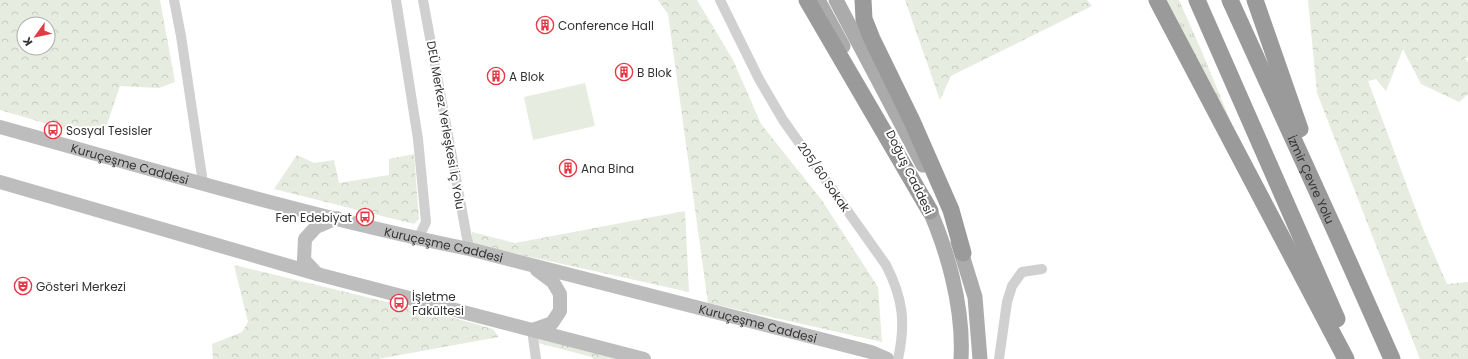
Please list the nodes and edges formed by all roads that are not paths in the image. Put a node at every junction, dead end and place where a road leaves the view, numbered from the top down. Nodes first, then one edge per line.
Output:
1 (174, 0) edge
2 (396, 0) edge
3 (423, 0) edge
4 (720, 0) edge
5 (807, 0) edge
6 (818, 0) edge
7 (836, 0) edge
8 (863, 0) edge
9 (1157, 0) edge
10 (1197, 0) edge
11 (1230, 0) edge
12 (1255, 0) edge
13 (0, 127) edge
14 (0, 182) edge
15 (203, 183) junction
16 (930, 211) junction
17 (337, 218) junction
18 (1336, 232) junction
19 (418, 239) junction
20 (469, 249) junction
21 (962, 253) junction
22 (532, 266) junction
23 (1042, 269) dead end
24 (317, 274) junction
25 (532, 330) junction
26 (536, 359) edge
27 (644, 359) edge
28 (887, 359) edge
29 (898, 359) edge
30 (961, 359) edge
31 (980, 359) edge
32 (999, 359) edge
33 (1346, 359) edge
34 (1354, 359) edge
35 (1392, 359) edge

1 - 15 street
2 - 19 street
3 - 20 street, DEÜ Merkez Yerleşkesi İç Yolu
4 - 29 street, 205/60 Sokak
5 - 16 highway
6 - 16 main road, Doğuş Caddesi
7 - 21 main road, Doğuş Caddesi
8 - 21 highway
9 - 33 highway
10 - 34 highway
11 - 18 highway, İzmir Çevre Yolu
12 - 18 highway
13 - 15 street, Kuruçeşme Caddesi
14 - 24 street
15 - 17 street, Kuruçeşme Caddesi
16 - 30 main road, Doğuş Caddesi
17 - 19 street, Kuruçeşme Caddesi
17 - 24 street
18 - 35 highway, İzmir Çevre Yolu
19 - 20 street, Kuruçeşme Caddesi
20 - 22 street, Kuruçeşme Caddesi
21 - 31 main road, Doğuş Caddesi
22 - 25 street
22 - 28 street, Kuruçeşme Caddesi
23 - 32 street
24 - 25 street
25 - 26 street
25 - 27 street

